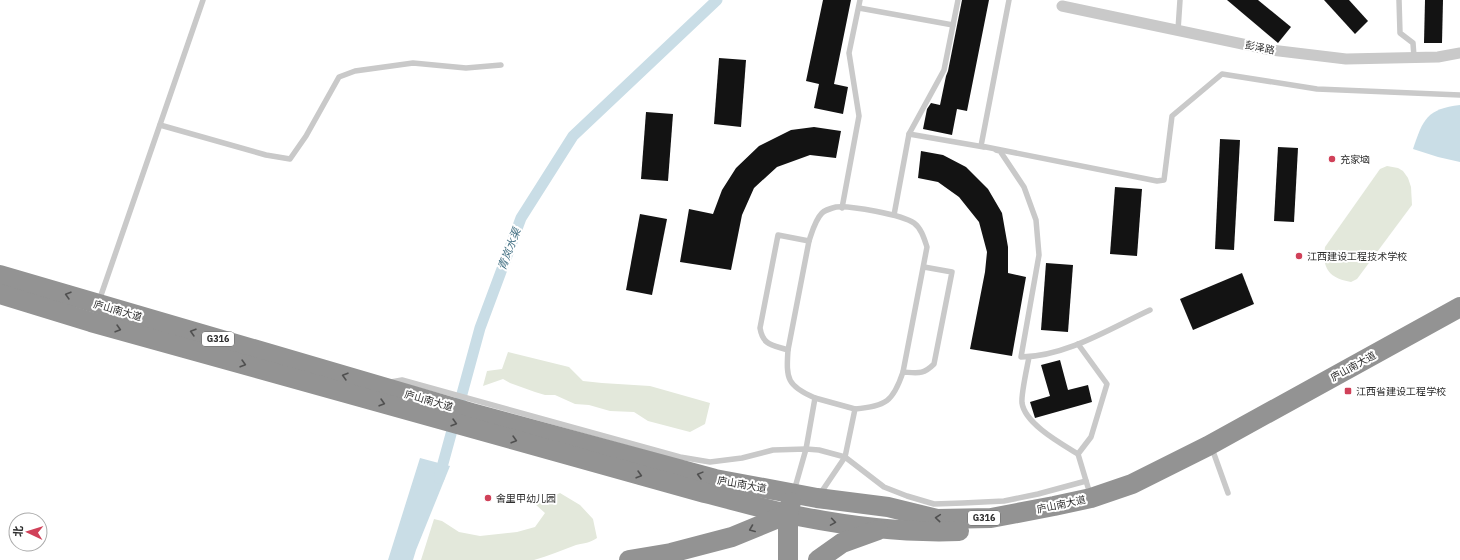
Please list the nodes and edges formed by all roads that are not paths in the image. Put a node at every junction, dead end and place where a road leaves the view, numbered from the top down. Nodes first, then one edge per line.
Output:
1 (203, 0) edge
2 (860, 0) edge
3 (958, 0) edge
4 (1009, 0) edge
5 (1180, 0) edge
6 (1399, 0) edge
7 (1063, 3) edge
8 (859, 8) junction
9 (953, 25) junction
10 (1178, 30) junction
11 (1460, 53) edge
12 (1414, 57) junction
13 (501, 65) dead end
14 (1460, 95) edge
15 (160, 125) junction
16 (909, 134) junction
17 (981, 146) junction
18 (842, 208) junction
19 (894, 215) junction
20 (810, 241) junction
21 (924, 267) junction
22 (0, 275) edge
23 (0, 294) edge
24 (1460, 306) edge
25 (29, 309) dead end
26 (1150, 310) dead end
27 (91, 314) junction
28 (1460, 320) edge
29 (1078, 344) junction
30 (788, 350) junction
31 (1029, 357) junction
32 (903, 372) junction
33 (815, 398) junction
34 (436, 403) junction
35 (855, 409) junction
36 (477, 415) junction
37 (806, 449) junction
38 (1078, 454) junction
39 (1214, 454) junction
40 (845, 457) junction
41 (1089, 489) junction
42 (793, 492) junction
43 (1228, 494) dead end
44 (817, 498) junction
45 (795, 515) junction
46 (882, 528) junction
47 (629, 560) edge
48 (788, 560) edge
49 (799, 560) edge
50 (818, 560) edge

1 - 15 lane
2 - 8 lane
3 - 9 lane
4 - 17 lane
5 - 10 lane
6 - 12 lane
7 - 10 street, 彭泽路
8 - 9 lane
8 - 18 lane
9 - 16 lane
10 - 12 street, 彭泽路
11 - 12 street, 彭泽路
13 - 15 lane
14 - 17 lane
15 - 27 lane
16 - 17 lane
16 - 19 lane
17 - 31 lane
18 - 19 lane
18 - 20 lane
19 - 21 lane
20 - 30 lane
20 - 30 lane
21 - 32 lane
21 - 32 lane
27 -> 22 highway, 庐山南大道 / G316
23 - 27 highway, 庐山南大道 / G316
24 - 41 highway, 庐山南大道 / G316
25 - 27 lane
26 - 29 lane
27 -> 34 highway, 庐山南大道 / G316
34 -> 27 highway, 庐山南大道 / G316
28 - 39 highway, 庐山南大道 / G316
29 - 31 lane
29 - 38 lane
30 - 33 lane
31 - 38 lane
32 - 35 lane
33 - 35 lane
33 - 37 lane
34 - 36 highway, 庐山南大道 / G316
34 - 36 lane
35 - 40 lane
36 - 37 lane
42 -> 36 highway, 庐山南大道 / G316
36 -> 45 highway, 庐山南大道 / G316
37 - 40 lane
37 - 42 lane
38 - 41 lane
39 - 43 lane
39 - 46 highway, 庐山南大道 / G316
40 - 41 lane
40 - 44 lane
41 -> 44 highway, 庐山南大道 / G316
42 - 44 highway, 庐山南大道 / G316
42 - 45 highway
44 - 45 highway
45 -> 46 highway, 庐山南大道 / G316
45 -> 47 highway
45 - 48 highway
45 - 49 highway
46 - 50 highway

